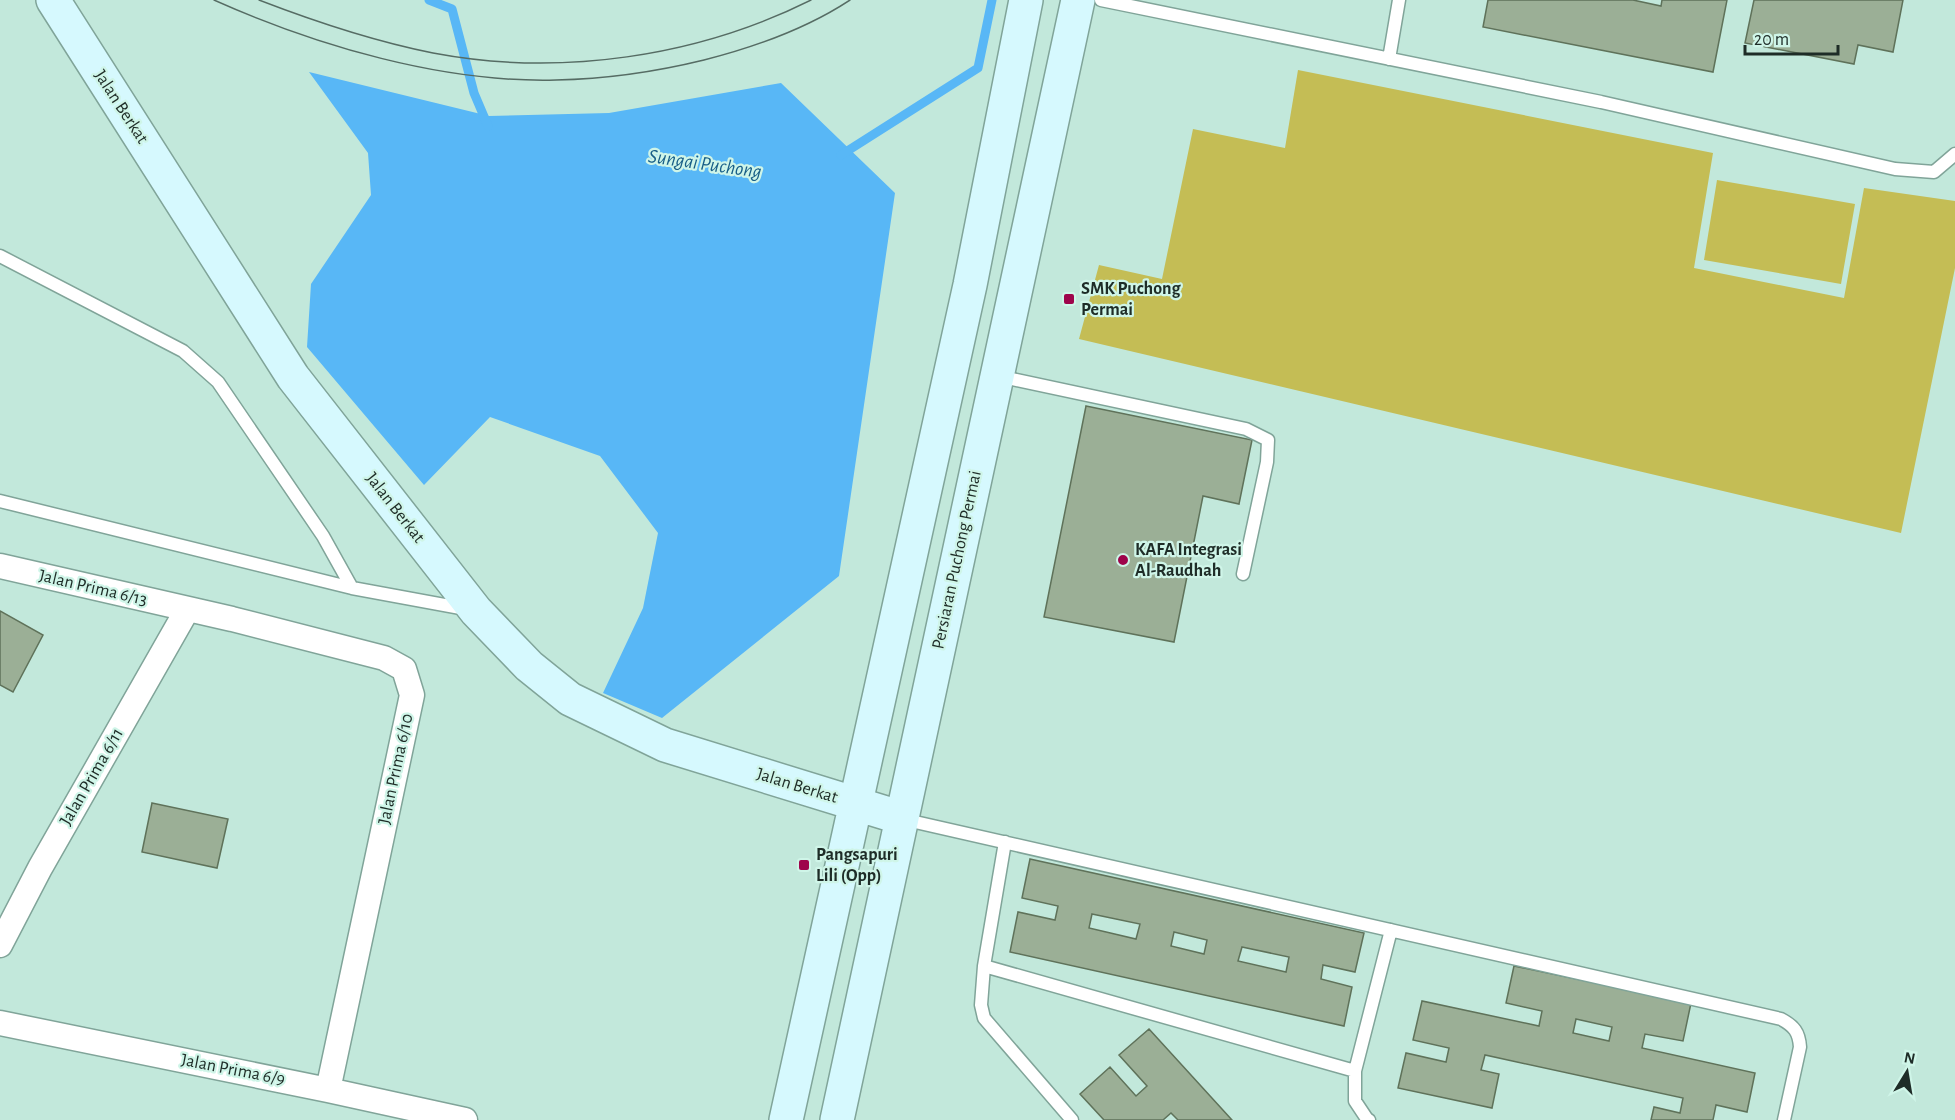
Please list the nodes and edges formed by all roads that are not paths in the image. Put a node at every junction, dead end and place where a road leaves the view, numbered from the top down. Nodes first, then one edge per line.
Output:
1 (53, 0) edge
2 (1026, 0) edge
3 (1078, 0) edge
4 (1101, 0) edge
5 (1399, 0) edge
6 (1389, 59) junction
7 (1955, 154) edge
8 (0, 256) edge
9 (997, 376) junction
10 (0, 501) edge
11 (0, 566) edge
12 (1243, 574) dead end
13 (352, 588) junction
14 (186, 610) junction
15 (476, 611) junction
16 (855, 804) junction
17 (902, 819) junction
18 (1005, 842) junction
19 (1391, 930) junction
20 (0, 945) edge
21 (984, 966) junction
22 (0, 1023) edge
23 (1355, 1071) junction
24 (328, 1089) junction
25 (465, 1120) edge
26 (786, 1120) edge
27 (837, 1120) edge
28 (1072, 1120) edge
29 (1369, 1120) edge
30 (1784, 1120) edge

1 - 15 main road, Jalan Berkat
2 - 16 main road
3 - 9 main road, Persiaran Puchong Permai
4 - 6 lane
5 - 6 lane
6 - 7 lane
8 - 13 lane
9 - 12 lane
9 - 17 main road, Persiaran Puchong Permai
10 - 13 lane
11 - 14 street, Jalan Prima 6/13
13 - 15 lane
14 - 20 street, Jalan Prima 6/11
14 - 24 street, Jalan Prima 6/10
15 - 16 main road, Jalan Berkat
16 - 17 main road, Jalan Berkat
16 - 26 main road
17 - 18 lane
17 - 27 main road, Persiaran Puchong Permai
18 - 19 lane
18 - 21 lane
19 - 23 lane
19 - 30 lane
21 - 23 lane
21 - 28 lane
22 - 24 street, Jalan Prima 6/9
23 - 29 lane
24 - 25 street, Jalan Prima 6/9

